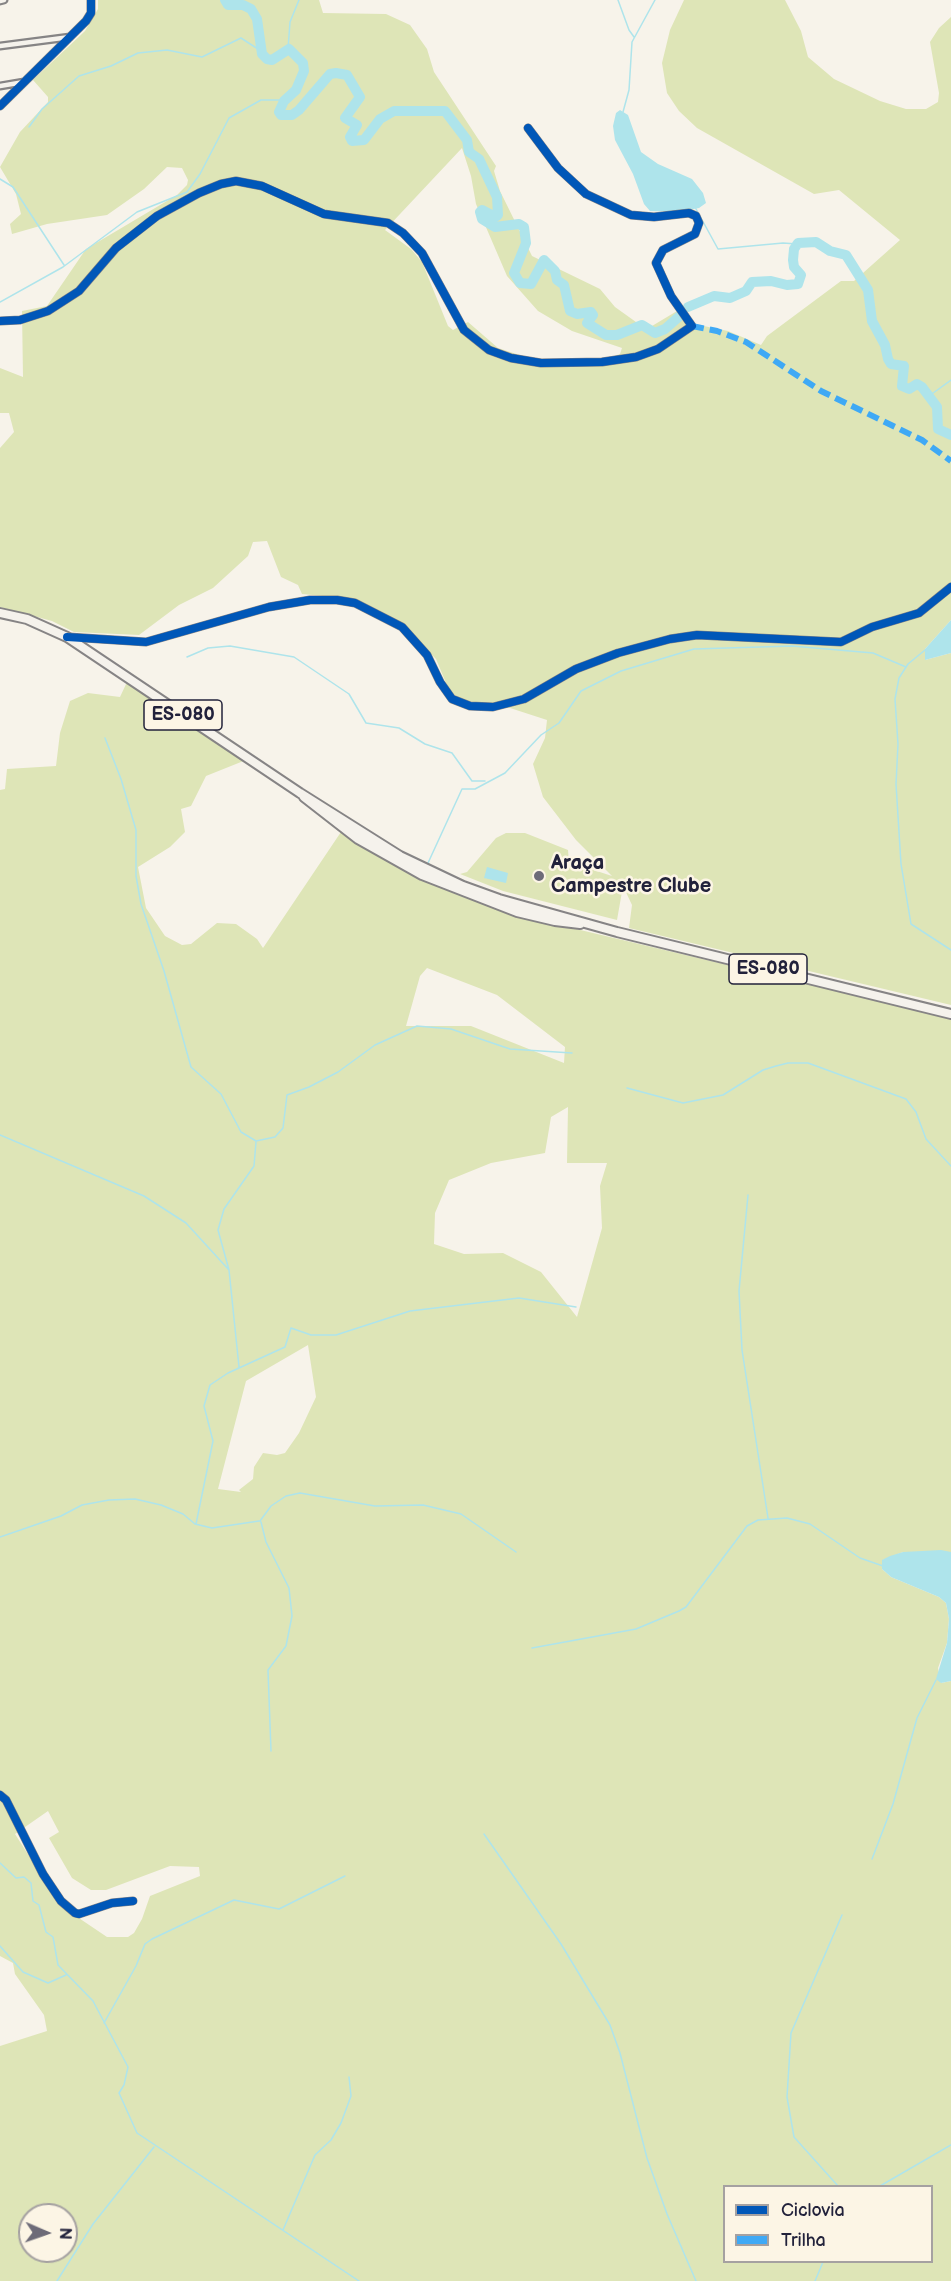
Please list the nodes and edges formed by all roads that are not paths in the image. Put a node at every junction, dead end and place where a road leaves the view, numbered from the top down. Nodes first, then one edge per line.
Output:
1 (91, 0) edge
2 (70, 37) junction
3 (0, 46) edge
4 (24, 82) junction
5 (0, 86) edge
6 (0, 106) edge
7 (528, 128) dead end
8 (0, 321) edge
9 (951, 587) edge
10 (0, 613) edge
11 (67, 637) junction
12 (951, 1014) edge
13 (0, 1795) edge
14 (133, 1901) dead end

1 - 2 street
2 - 3 street
2 - 4 street
4 - 5 street
4 - 6 street
7 - 8 street
9 - 11 street
10 - 11 main road, ES-080
11 - 12 main road, ES-080
13 - 14 street

